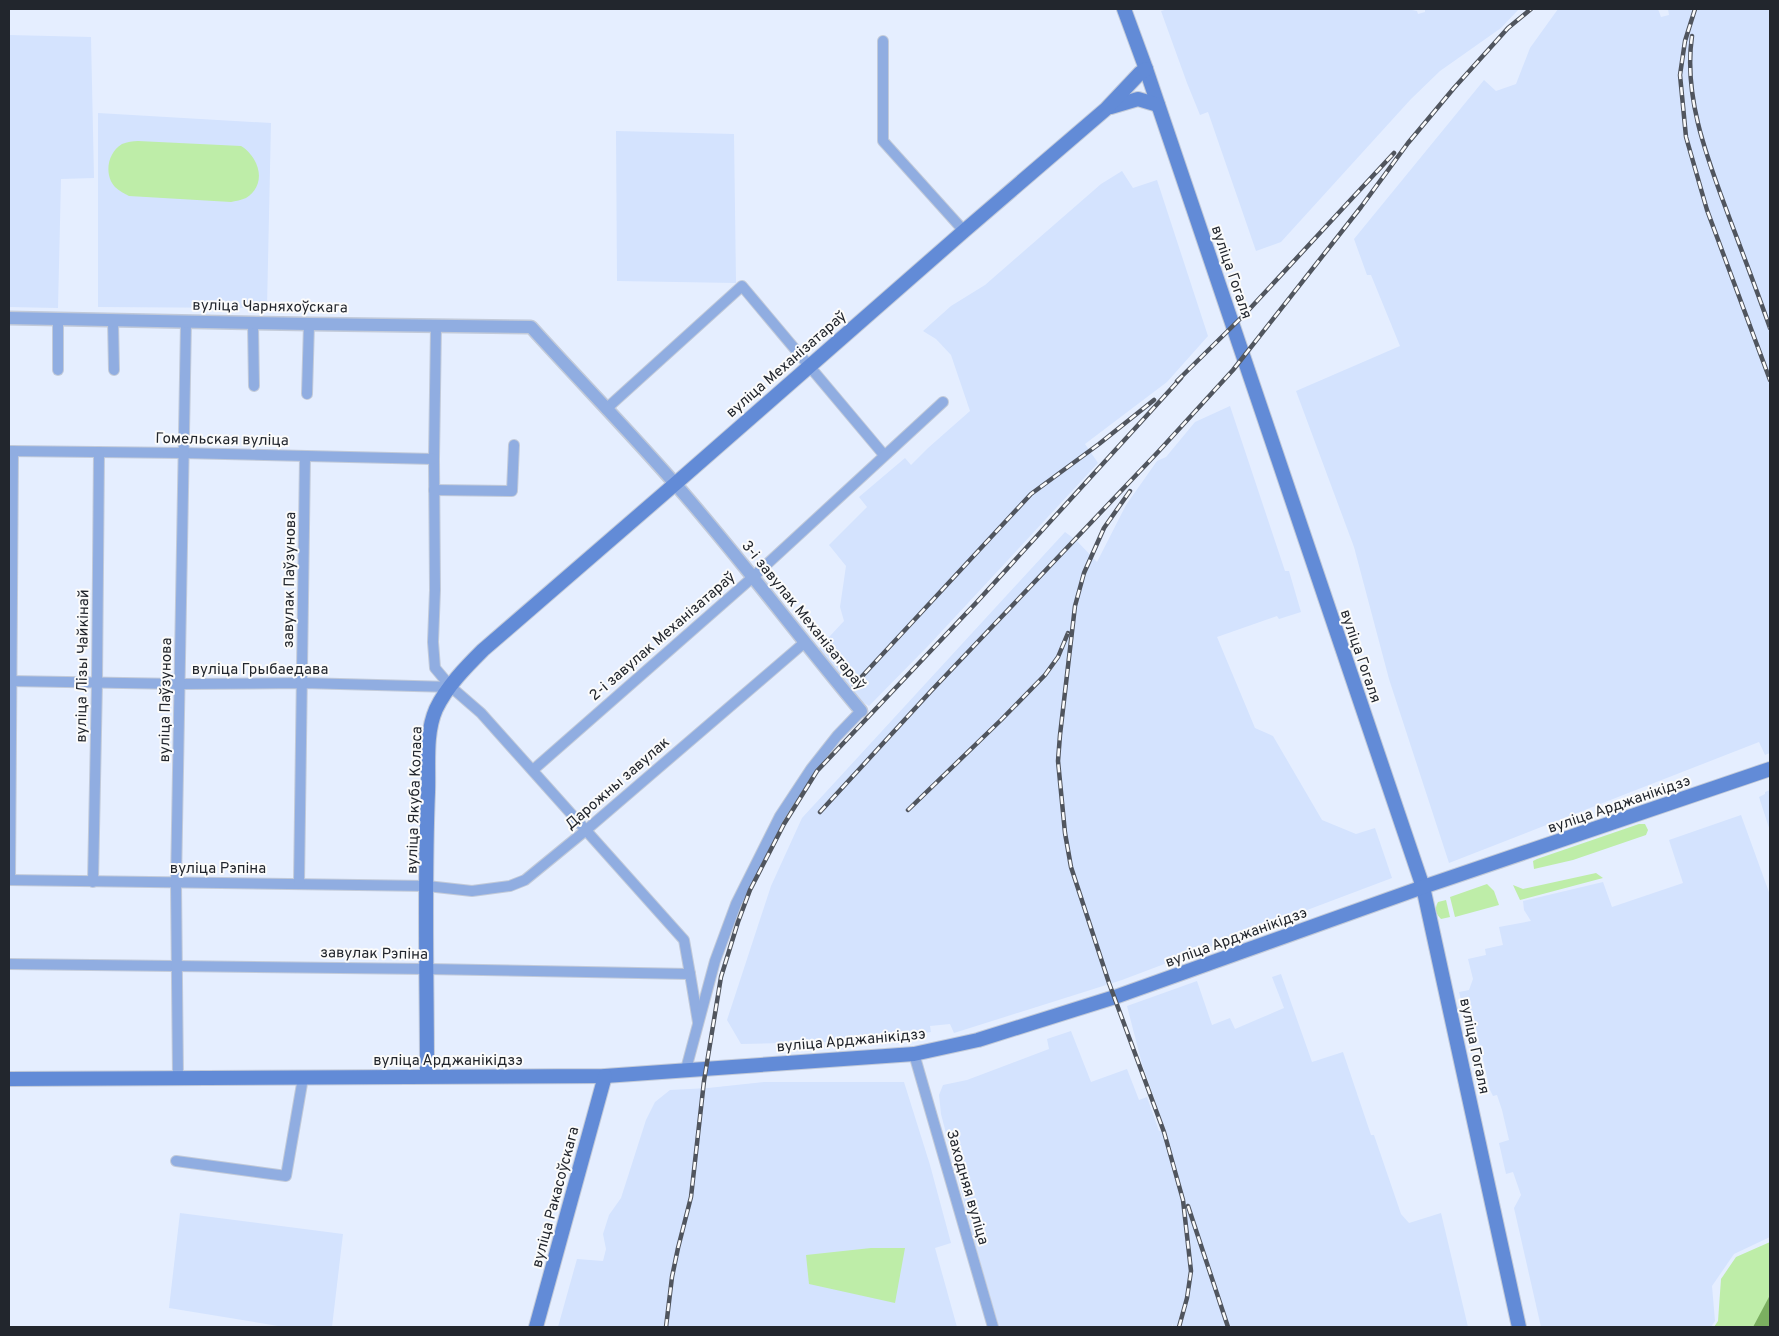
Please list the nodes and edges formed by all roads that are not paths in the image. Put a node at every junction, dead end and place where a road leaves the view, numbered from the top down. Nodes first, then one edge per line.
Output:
1 (1124, 9) edge
2 (883, 41) dead end
3 (1146, 69) junction
4 (1158, 105) junction
5 (1106, 109) junction
6 (964, 231) junction
7 (9, 318) edge
8 (58, 320) junction
9 (113, 320) junction
10 (186, 321) junction
11 (253, 323) junction
12 (309, 324) junction
13 (436, 325) junction
14 (531, 327) joint
15 (809, 366) junction
16 (58, 370) dead end
17 (114, 370) dead end
18 (254, 386) dead end
19 (307, 394) dead end
20 (943, 402) dead end
21 (606, 409) junction
22 (514, 445) dead end
23 (11, 451) edge
24 (99, 452) junction
25 (183, 453) junction
26 (884, 455) junction
27 (305, 456) junction
28 (434, 459) junction
29 (676, 484) junction
30 (434, 490) junction
31 (753, 577) junction
32 (804, 643) junction
33 (10, 681) edge
34 (97, 682) junction
35 (303, 683) junction
36 (180, 684) junction
37 (451, 687) junction
38 (861, 711) joint
39 (1770, 769) edge
40 (533, 770) junction
41 (586, 831) junction
42 (9, 880) edge
43 (92, 882) junction
44 (176, 883) junction
45 (299, 884) junction
46 (427, 886) junction
47 (1423, 887) junction
48 (9, 964) edge
49 (176, 965) junction
50 (427, 969) junction
51 (690, 974) junction
52 (698, 1022) junction
53 (914, 1054) junction
54 (686, 1070) junction
55 (427, 1076) junction
56 (605, 1076) junction
57 (303, 1078) junction
58 (9, 1079) edge
59 (178, 1079) junction
60 (176, 1161) dead end
61 (536, 1327) edge
62 (993, 1327) edge
63 (1519, 1327) edge

1 - 3 main road, вуліца Гогаля
2 - 6 street
3 - 4 main road, вуліца Гогаля
3 - 5 main road, вуліца Механізатараў
4 - 5 main road
4 - 47 main road, вуліца Гогаля
5 - 6 main road, вуліца Механізатараў
6 - 15 main road, вуліца Механізатараў
7 - 8 street, вуліца Чарняхоўскага
8 - 9 street, вуліца Чарняхоўскага
8 - 16 street
9 - 10 street, вуліца Чарняхоўскага
9 - 17 street
10 - 11 street, вуліца Чарняхоўскага
10 - 25 street, вуліца Паўзунова
11 - 12 street, вуліца Чарняхоўскага
11 - 18 street
12 - 13 street, вуліца Чарняхоўскага
12 - 19 street
13 - 14 street, вуліца Чарняхоўскага
13 - 28 street
14 - 21 street, 3-і завулак Механізатараў
15 - 21 street
15 - 26 street
15 - 29 main road, вуліца Механізатараў
20 - 26 street, 2-і завулак Механізатараў
21 - 29 street, 3-і завулак Механізатараў
22 - 30 street
23 - 24 street, Гомельская вуліца
23 - 33 street
24 - 25 street, Гомельская вуліца
24 - 34 street, вуліца Лізы Чайкінай
25 - 27 street, Гомельская вуліца
25 - 36 street, вуліца Паўзунова
26 - 31 street, 2-і завулак Механізатараў
27 - 28 street, Гомельская вуліца
27 - 35 street, завулак Паўзунова
28 - 30 street
29 - 31 street, 3-і завулак Механізатараў
29 - 37 main road, вуліца Механізатараў
30 - 37 street
31 - 32 street, 3-і завулак Механізатараў
31 - 40 street, 2-і завулак Механізатараў
32 - 38 street, 3-і завулак Механізатараў
32 - 41 street, Дарожны завулак
33 - 34 street, вуліца Грыбаедава
33 - 42 street
34 - 36 street, вуліца Грыбаедава
34 - 43 street, вуліца Лізы Чайкінай
35 - 36 street, вуліца Грыбаедава
35 - 37 street, вуліца Грыбаедава
35 - 45 street, завулак Паўзунова
36 - 44 street, вуліца Паўзунова
37 - 40 street
37 - 46 main road, вуліца Якуба Коласа
38 - 52 street, 3-і завулак Механізатараў
39 - 47 main road, вуліца Арджанікідзэ
40 - 41 street
41 - 46 street, Дарожны завулак
41 - 51 street
42 - 43 street, вуліца Рэпіна
43 - 44 street, вуліца Рэпіна
44 - 45 street, вуліца Рэпіна
44 - 49 street, вуліца Паўзунова
45 - 46 street, вуліца Рэпіна
46 - 50 main road, вуліца Якуба Коласа
47 - 53 main road, вуліца Арджанікідзэ
47 - 63 main road, вуліца Гогаля
48 - 49 street, завулак Рэпіна
49 - 50 street, завулак Рэпіна
49 - 59 street, вуліца Паўзунова
50 - 51 street, завулак Рэпіна
50 - 55 main road, вуліца Якуба Коласа
51 - 52 street
52 - 54 street, 3-і завулак Механізатараў
53 - 54 main road, вуліца Арджанікідзэ
53 - 62 street, Заходняя вуліца
54 - 56 main road, вуліца Арджанікідзэ
55 - 56 main road, вуліца Арджанікідзэ
55 - 57 main road, вуліца Арджанікідзэ
56 - 61 main road, вуліца Ракасоўскага
57 - 59 main road, вуліца Арджанікідзэ
57 - 60 street
58 - 59 main road, вуліца Арджанікідзэ

